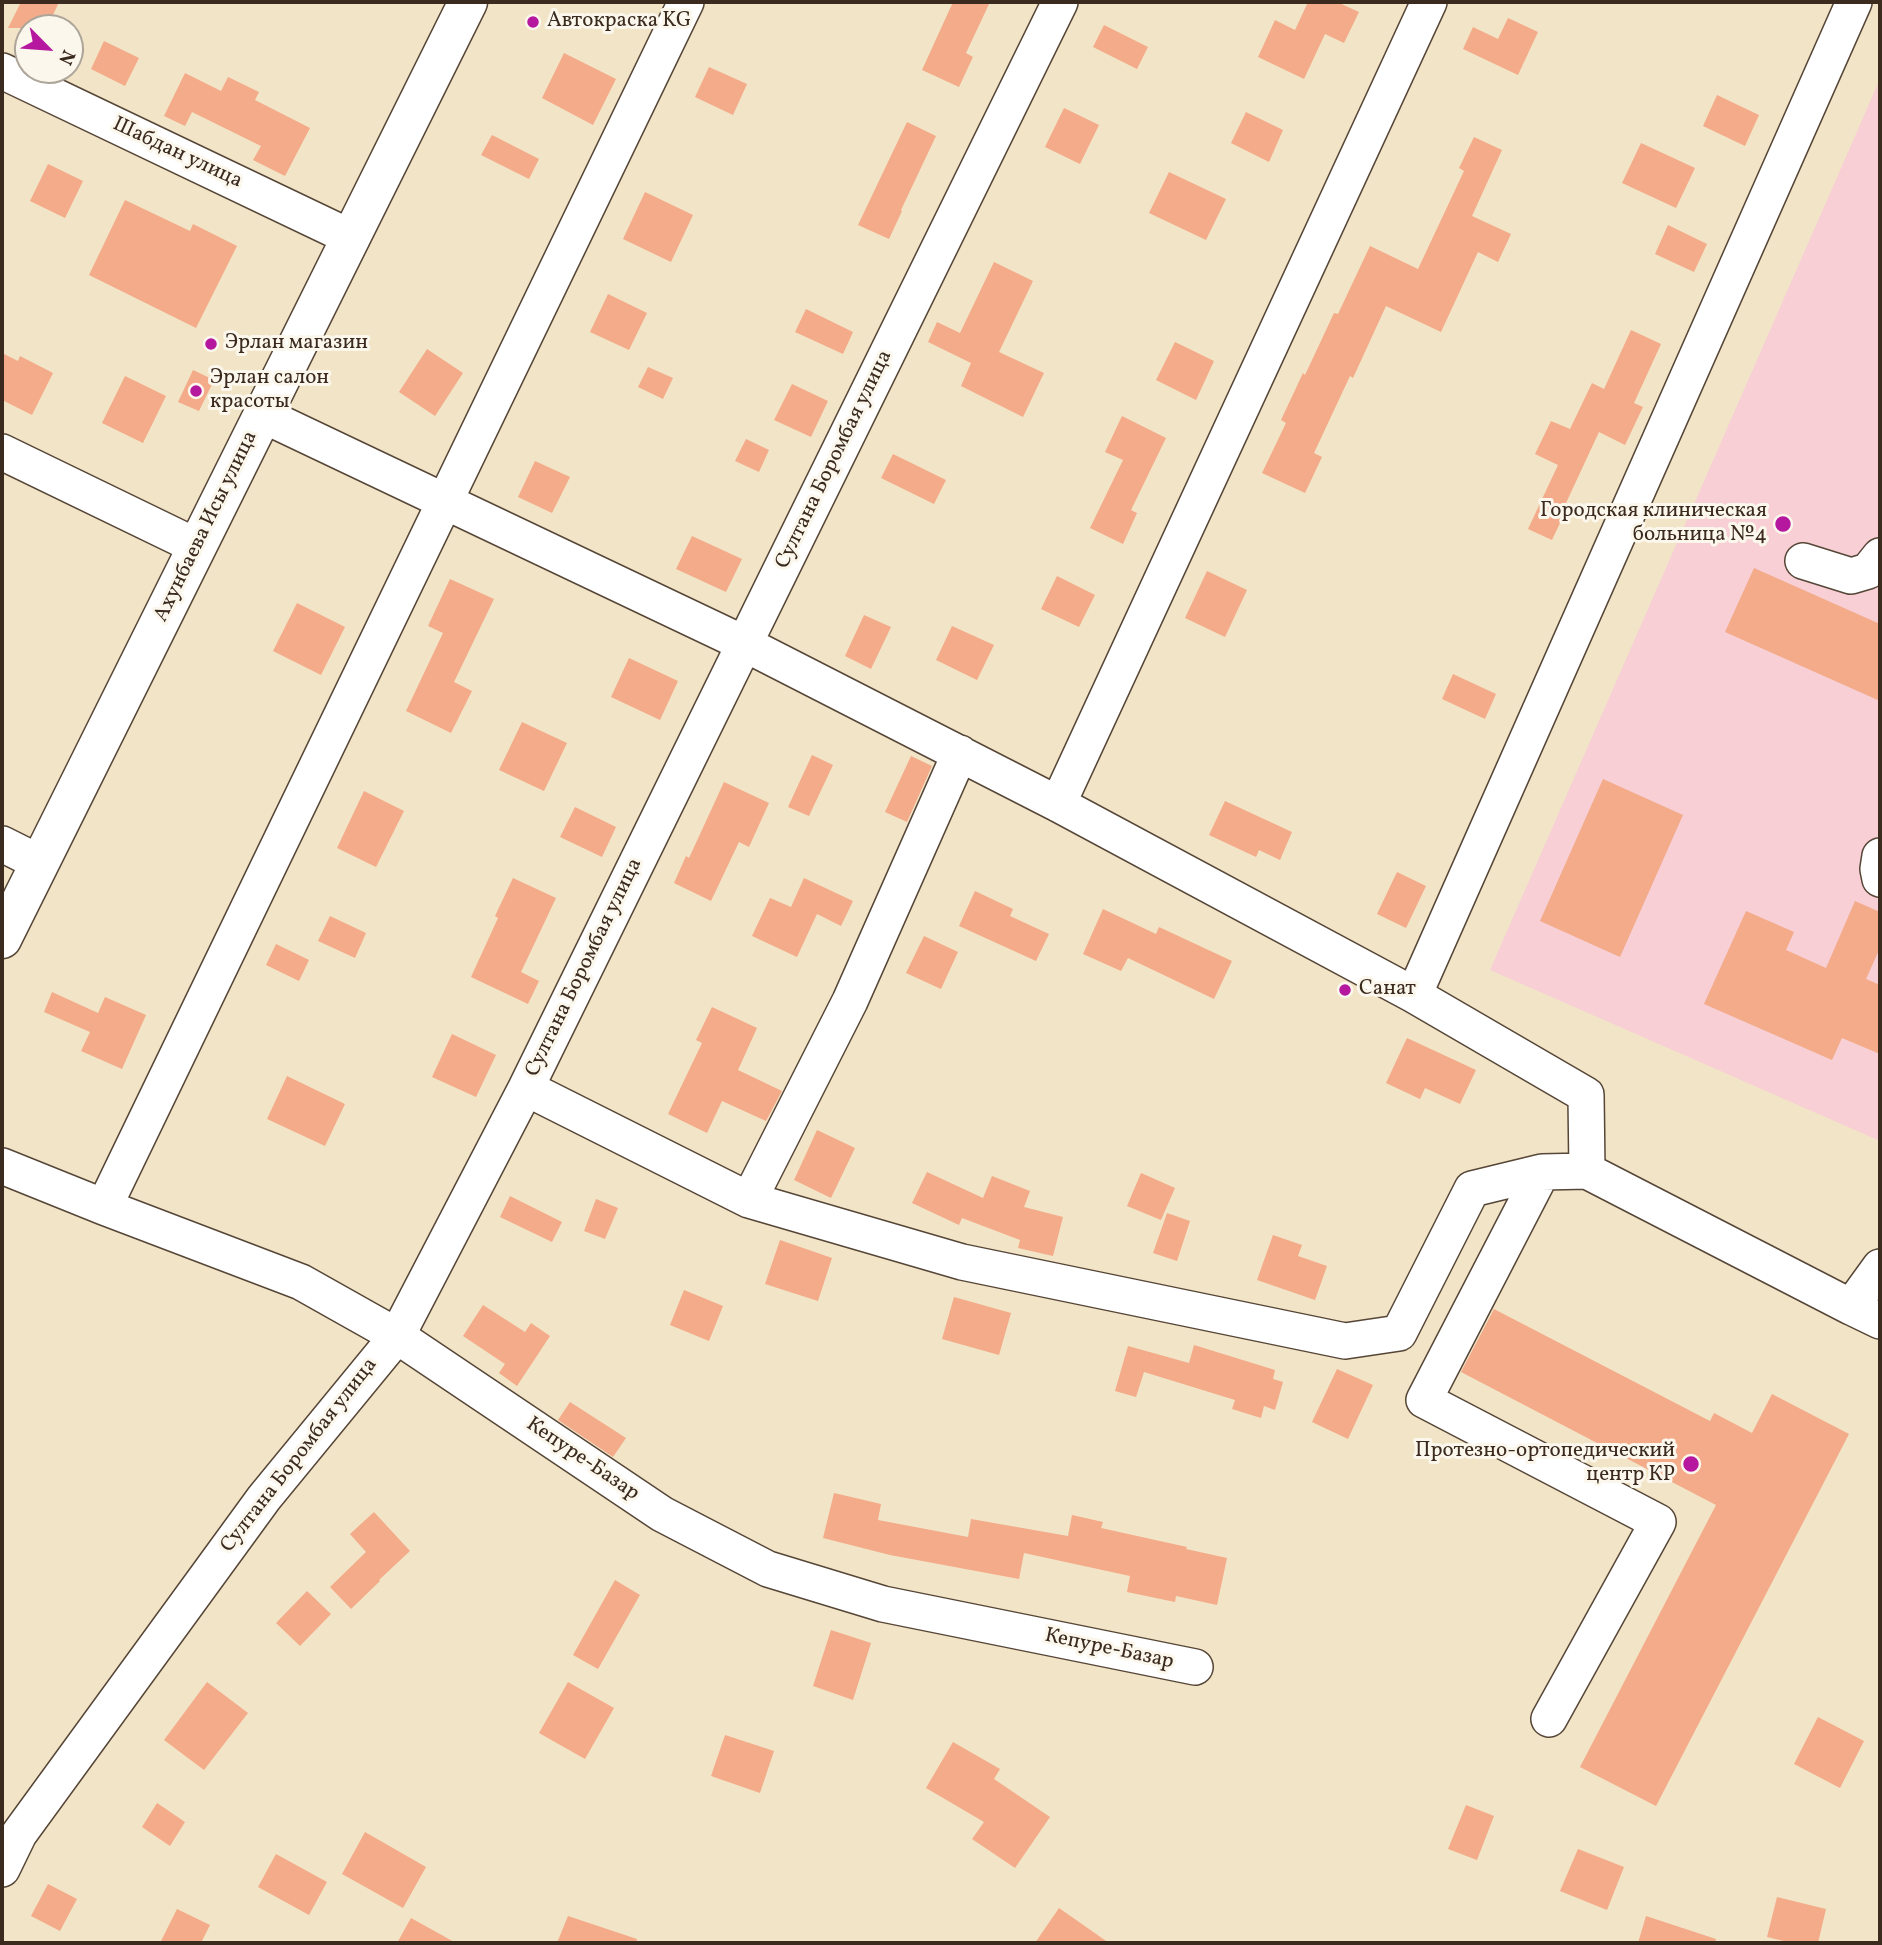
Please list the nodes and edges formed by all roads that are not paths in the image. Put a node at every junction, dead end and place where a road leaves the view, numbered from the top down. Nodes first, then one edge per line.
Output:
1 (468, 2) edge
2 (686, 2) edge
3 (1060, 2) edge
4 (1429, 2) edge
5 (1854, 2) edge
6 (2, 71) edge
7 (352, 238) junction
8 (262, 415) junction
9 (2, 452) edge
10 (445, 501) junction
11 (198, 547) junction
12 (1880, 556) edge
13 (1803, 561) dead end
14 (745, 643) junction
15 (960, 753) junction
16 (1058, 804) junction
17 (2, 844) edge
18 (1880, 856) edge
19 (40, 863) junction
20 (1880, 879) edge
21 (2, 939) edge
22 (1414, 995) junction
23 (526, 1088) junction
24 (2, 1166) edge
25 (1587, 1171) junction
26 (1542, 1172) junction
27 (749, 1200) junction
28 (104, 1207) junction
29 (1880, 1267) edge
30 (1866, 1314) edge
31 (397, 1336) junction
32 (1195, 1667) dead end
33 (1549, 1718) dead end
34 (2, 1869) edge

1 - 7 main road, Ахунбаева Исы улица
2 - 10 street
3 - 14 street, Султана Боромбая улица
4 - 16 street
5 - 22 street
6 - 7 street, Шабдан улица
7 - 8 main road, Ахунбаева Исы улица
8 - 10 street
8 - 11 main road, Ахунбаева Исы улица
9 - 11 street
10 - 14 street
10 - 28 street
11 - 19 main road, Ахунбаева Исы улица
12 - 13 street
14 - 15 street
14 - 23 street, Султана Боромбая улица
15 - 16 street
15 - 27 street
16 - 22 street
17 - 19 street
18 - 20 street
19 - 21 main road, Ахунбаева Исы улица
22 - 25 street
23 - 27 street
23 - 31 street, Султана Боромбая улица
24 - 28 street, Кепуре-Базар
25 - 26 street
25 - 30 street
26 - 27 street
26 - 33 street
28 - 31 street, Кепуре-Базар
29 - 30 street
31 - 32 street, Кепуре-Базар
31 - 34 street, Султана Боромбая улица

